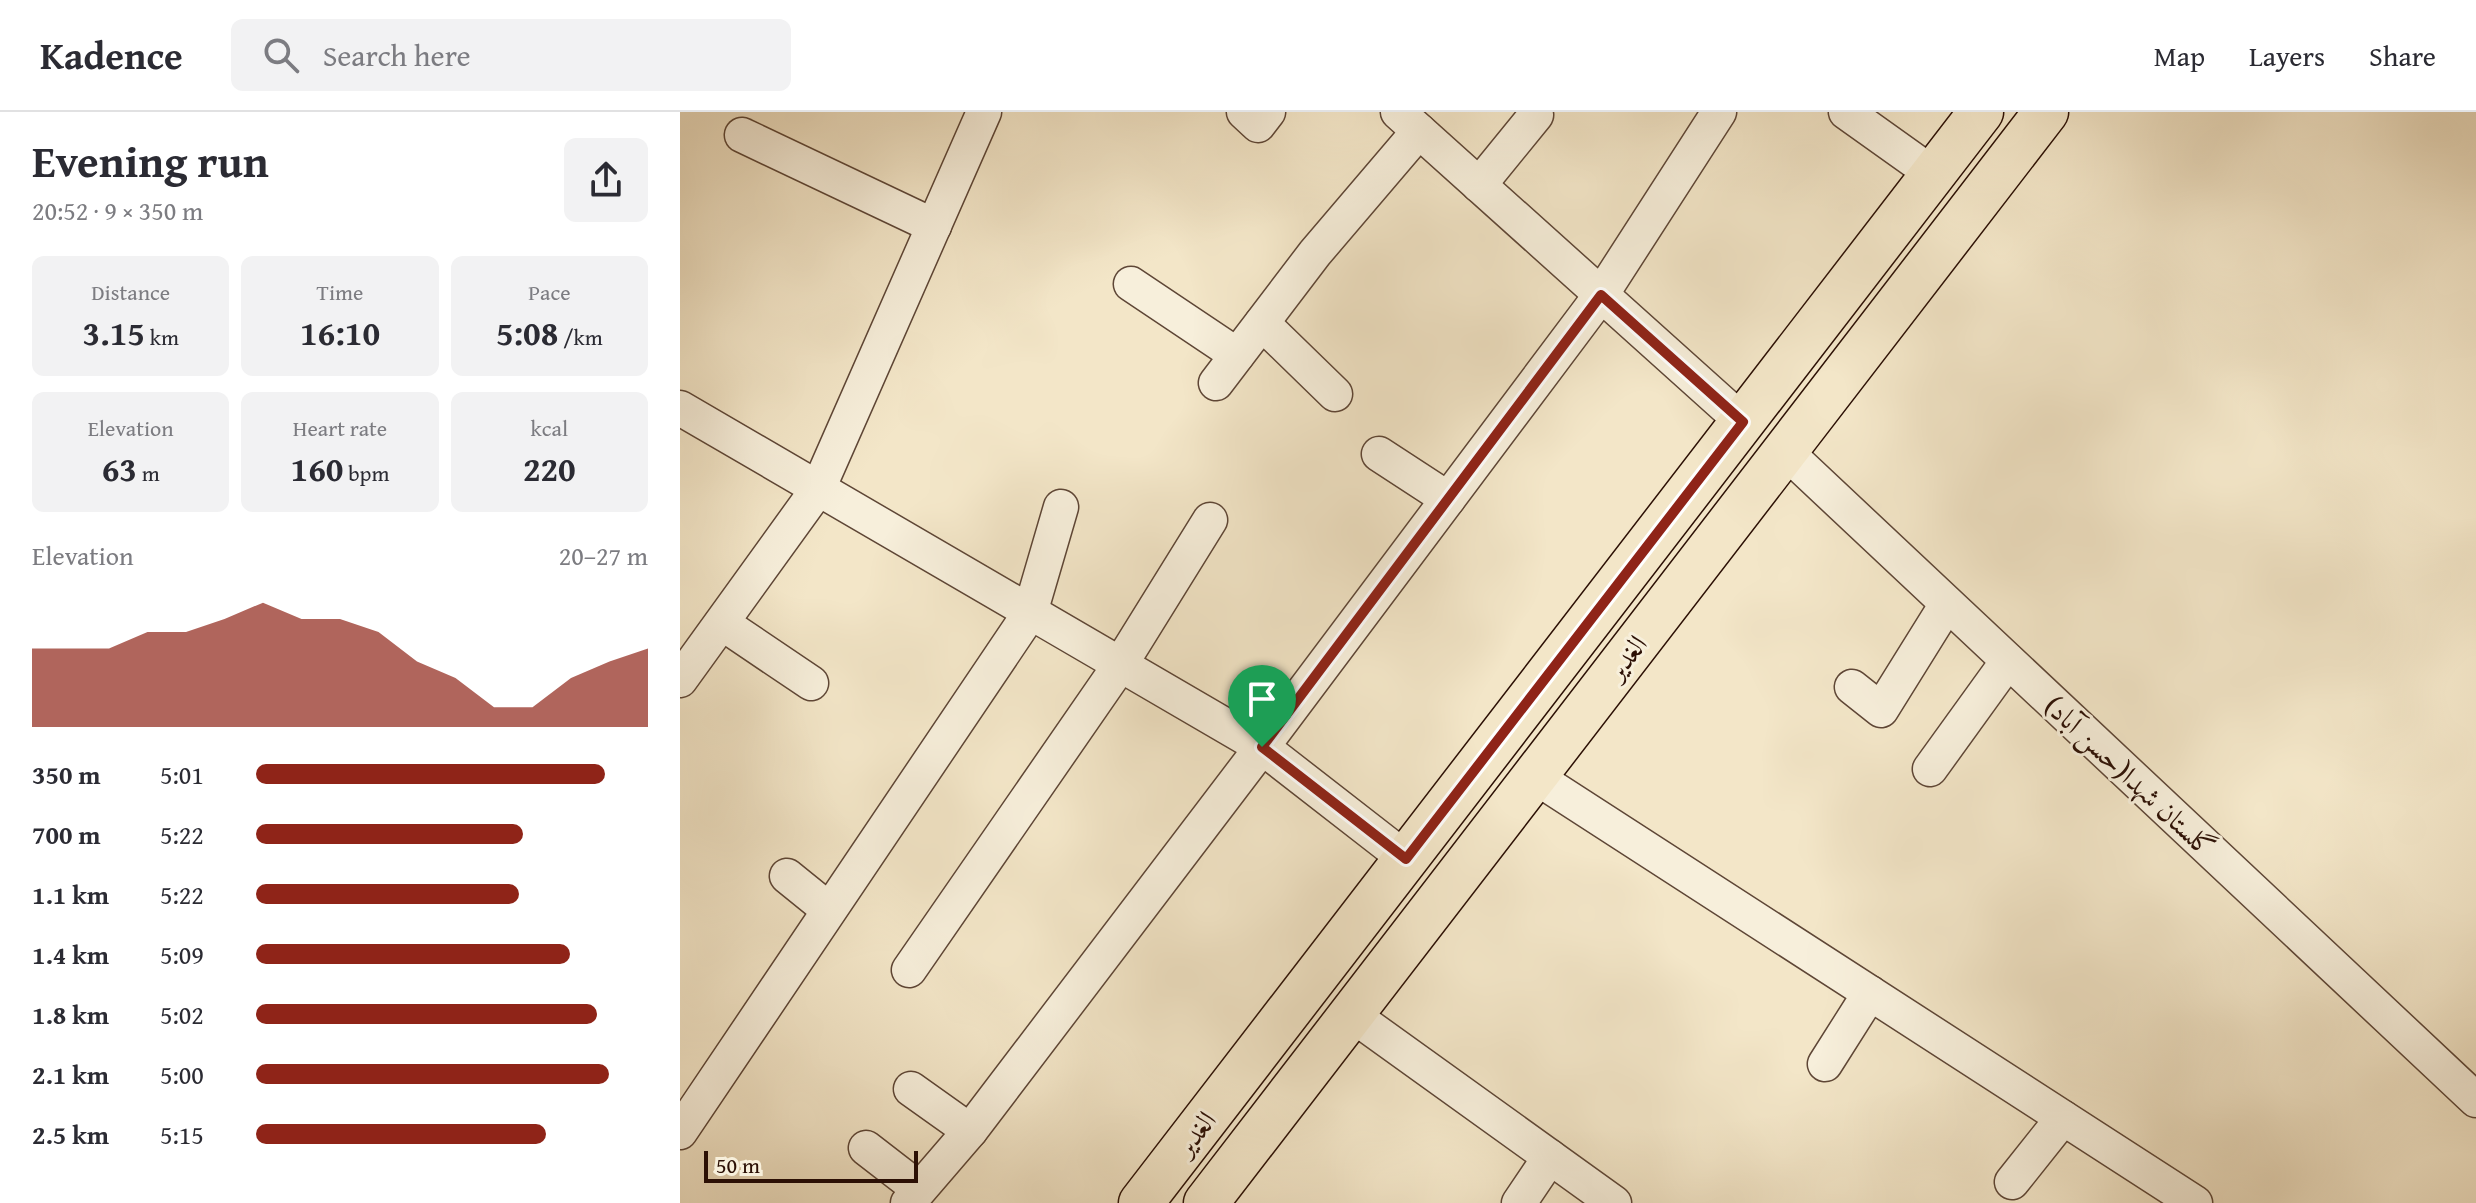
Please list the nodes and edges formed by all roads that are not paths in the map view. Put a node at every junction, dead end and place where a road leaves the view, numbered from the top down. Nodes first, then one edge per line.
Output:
1 (984, 112) edge
2 (1244, 112) edge
3 (1268, 112) edge
4 (1719, 112) edge
5 (1846, 112) edge
6 (1981, 112) edge
7 (2046, 112) edge
8 (1536, 115) dead end
9 (1408, 122) edge
10 (742, 135) dead end
11 (1933, 174) junction
12 (1479, 185) junction
13 (934, 226) junction
14 (1131, 284) dead end
15 (1601, 295) junction
16 (1262, 323) junction
17 (1237, 355) junction
18 (1216, 383) dead end
19 (1335, 394) dead end
20 (680, 408) edge
21 (1743, 422) junction
22 (1785, 451) junction
23 (1379, 454) dead end
24 (818, 489) junction
25 (1448, 499) junction
26 (1061, 507) dead end
27 (1210, 520) dead end
28 (1947, 604) junction
29 (1030, 613) junction
30 (722, 623) junction
31 (2008, 661) junction
32 (1120, 665) junction
33 (680, 680) edge
34 (811, 683) dead end
35 (1852, 687) dead end
36 (1262, 747) junction
37 (1930, 769) dead end
38 (1534, 776) junction
39 (1406, 859) junction
40 (787, 876) dead end
41 (829, 910) junction
42 (909, 970) dead end
43 (1870, 993) junction
44 (1351, 1014) junction
45 (1825, 1064) dead end
46 (911, 1089) dead end
47 (2476, 1100) edge
48 (2063, 1118) junction
49 (970, 1131) junction
50 (680, 1132) edge
51 (866, 1148) dead end
52 (1550, 1157) junction
53 (2012, 1182) dead end
54 (914, 1196) edge
55 (1141, 1203) edge
56 (1206, 1203) edge
57 (1519, 1203) edge
58 (1614, 1203) edge
59 (2195, 1203) edge

1 - 13 street
2 - 3 street
4 - 15 street
5 - 11 street
6 - 11 main road, الغدیر
7 - 22 main road, الغدیر
8 - 12 street
9 - 12 street
9 - 16 street
10 - 13 street
11 - 21 main road, الغدیر
12 - 15 street
13 - 24 street
14 - 17 street
15 - 21 street
15 - 25 street
16 - 17 street
16 - 19 street
17 - 18 street
20 - 24 street
21 - 39 main road, الغدیر
22 - 28 street, گلستان شهدا(حسن آباد)
22 - 38 main road, الغدیر
23 - 25 street
24 - 29 street
24 - 30 street
25 - 36 street
26 - 29 street
27 - 32 street
28 - 31 street, گلستان شهدا(حسن آباد)
28 - 35 street
29 - 32 street
29 - 41 street
30 - 33 street
30 - 34 street
31 - 37 street
31 - 47 street, گلستان شهدا(حسن آباد)
32 - 36 street
32 - 42 street
36 - 39 street
36 - 49 street
38 - 43 street
38 - 44 main road, الغدیر
39 - 55 main road, الغدیر
40 - 41 street
41 - 50 street
43 - 45 street
43 - 48 street
44 - 52 street
44 - 56 main road, الغدیر
46 - 49 street
48 - 53 street
48 - 59 street
49 - 54 street
51 - 54 street
52 - 57 street
52 - 58 street

